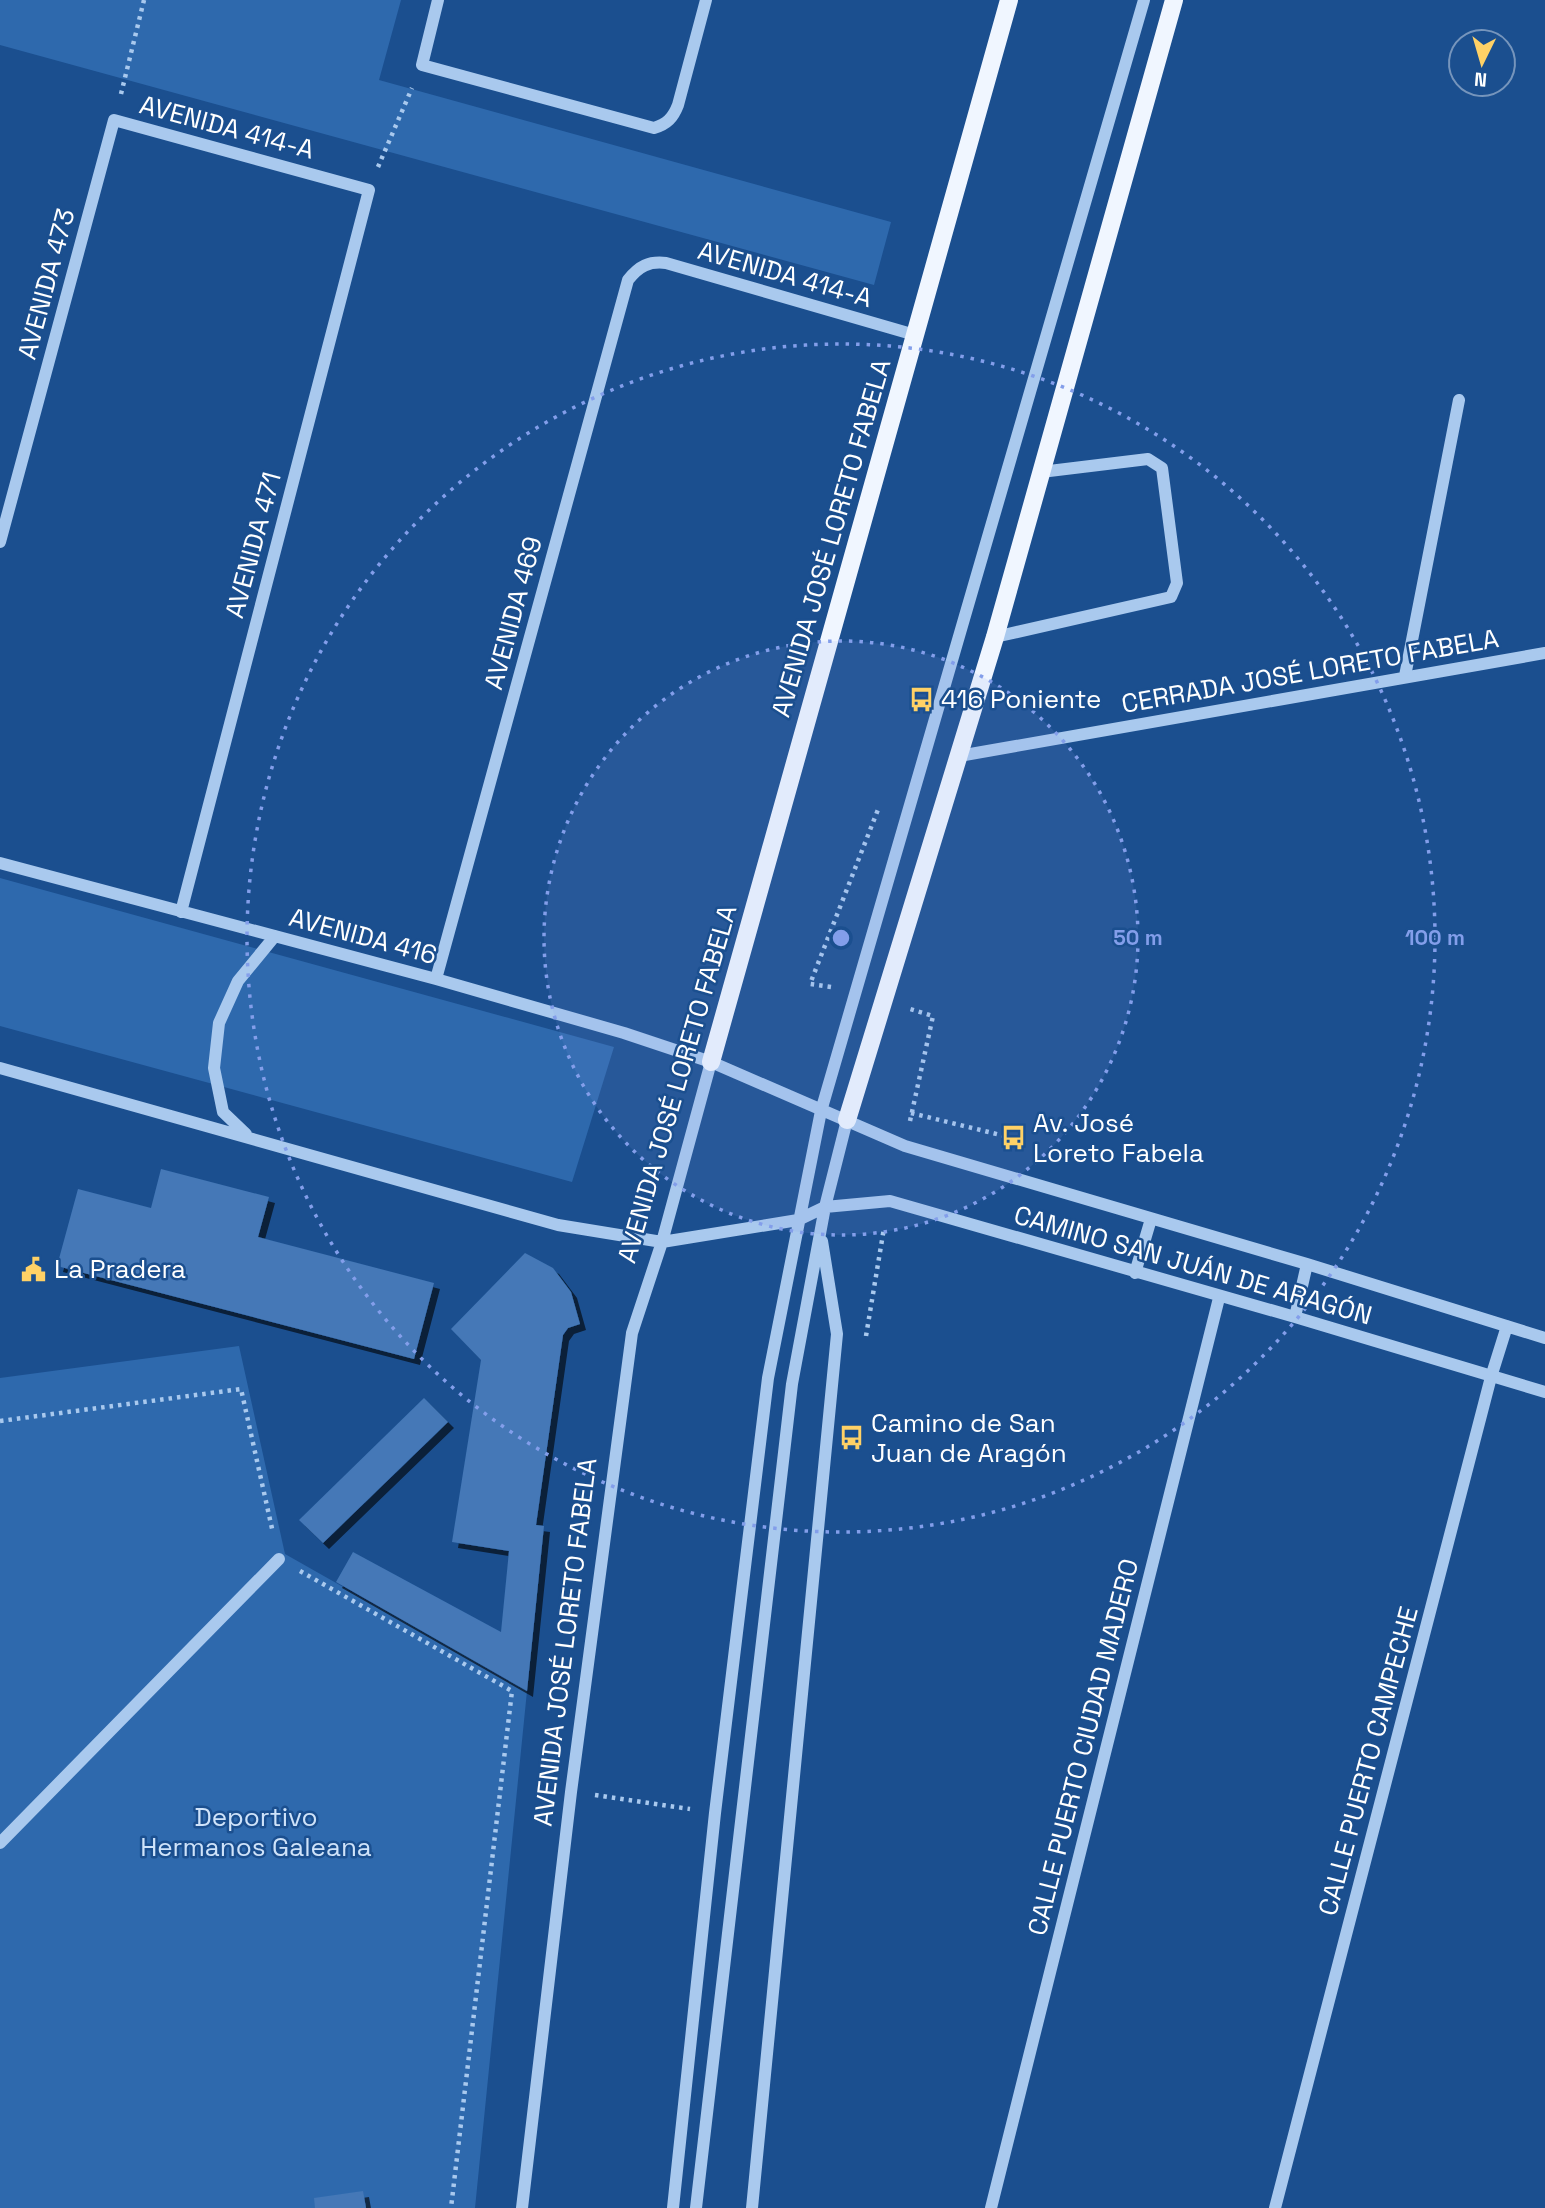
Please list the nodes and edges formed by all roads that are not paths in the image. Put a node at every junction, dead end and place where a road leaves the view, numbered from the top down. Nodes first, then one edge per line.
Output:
1 (438, 0) edge
2 (706, 0) edge
3 (1009, 0) edge
4 (1144, 0) edge
5 (1174, 0) edge
6 (114, 120) joint
7 (369, 190) joint
8 (643, 265) joint
9 (915, 335) junction
10 (1459, 400) dead end
11 (1041, 472) junction
12 (0, 542) edge
13 (995, 637) junction
14 (1545, 653) edge
15 (1405, 676) junction
16 (959, 757) junction
17 (0, 863) edge
18 (181, 912) junction
19 (275, 936) junction
20 (436, 979) junction
21 (711, 1062) junction
22 (0, 1068) edge
23 (821, 1111) junction
24 (846, 1120) junction
25 (249, 1137) junction
26 (825, 1207) junction
27 (1151, 1219) junction
28 (798, 1220) junction
29 (820, 1233) junction
30 (662, 1242) junction
31 (1307, 1264) junction
32 (1135, 1273) junction
33 (1219, 1298) junction
34 (1295, 1317) junction
35 (1507, 1326) junction
36 (1545, 1338) edge
37 (1491, 1377) junction
38 (1545, 1392) edge
39 (279, 1559) road end
40 (0, 1843) edge
41 (522, 2208) edge
42 (673, 2208) edge
43 (696, 2208) edge
44 (752, 2208) edge
45 (991, 2208) edge
46 (1275, 2208) edge

1 - 2 street
3 - 9 main road, AVENIDA JOSÉ LORETO FABELA
4 - 23 street
5 - 11 main road
6 - 7 street, AVENIDA 414-A
6 - 12 street, AVENIDA 473
7 - 18 street, AVENIDA 471
8 - 9 street, AVENIDA 414-A
8 - 20 street, AVENIDA 469
9 - 21 main road, AVENIDA JOSÉ LORETO FABELA
10 - 15 street
11 - 13 main road
11 - 13 street
13 - 16 main road
14 - 15 street, CERRADA JOSÉ LORETO FABELA
15 - 16 street, CERRADA JOSÉ LORETO FABELA
16 - 24 main road
17 - 18 street, AVENIDA 416
18 - 19 street, AVENIDA 416
19 - 20 street, AVENIDA 416
19 - 25 street
20 - 21 street, AVENIDA 416
21 - 23 street, AVENIDA 416
21 - 30 street, AVENIDA JOSÉ LORETO FABELA
22 - 25 street
23 - 24 street, CAMINO SAN JUÁN DE ARAGÓN
23 - 28 street
24 - 26 street
24 - 27 street, CAMINO SAN JUÁN DE ARAGÓN
25 - 30 street
26 - 28 street
26 - 29 street
26 - 32 street, CAMINO SAN JUÁN DE ARAGÓN
27 - 31 street, CAMINO SAN JUÁN DE ARAGÓN
27 - 32 street
28 - 30 street
28 - 42 street
29 - 43 street
29 - 44 street
30 - 41 street, AVENIDA JOSÉ LORETO FABELA
31 - 34 street
31 - 35 street, CAMINO SAN JUÁN DE ARAGÓN
32 - 33 street, CAMINO SAN JUÁN DE ARAGÓN
33 - 34 street, CAMINO SAN JUÁN DE ARAGÓN
33 - 45 street, CALLE PUERTO CIUDAD MADERO
34 - 37 street, CAMINO SAN JUÁN DE ARAGÓN
35 - 36 street, CAMINO SAN JUÁN DE ARAGÓN
35 - 37 street, CALLE PUERTO CAMPECHE
37 - 38 street, CAMINO SAN JUÁN DE ARAGÓN
37 - 46 street, CALLE PUERTO CAMPECHE
39 - 40 street

